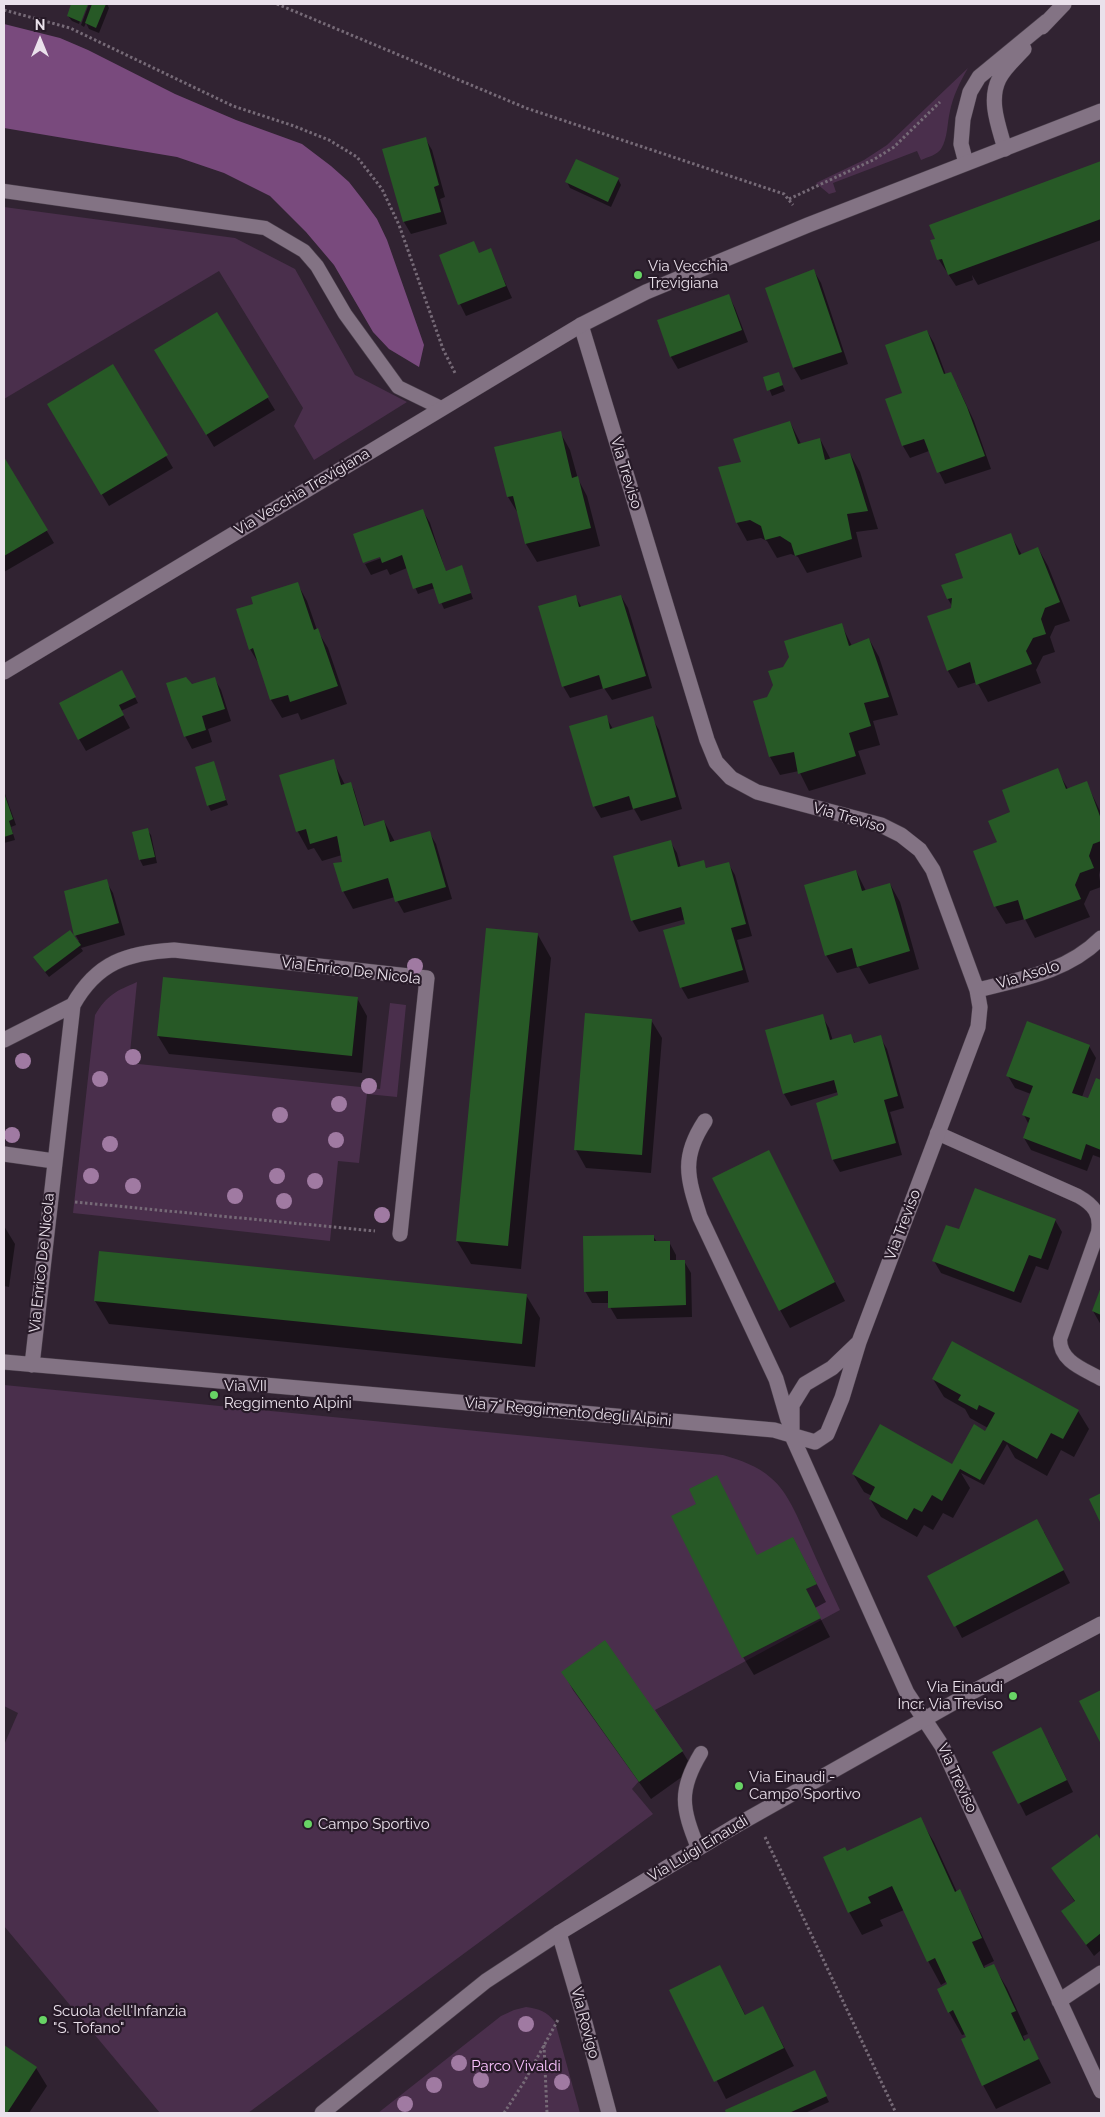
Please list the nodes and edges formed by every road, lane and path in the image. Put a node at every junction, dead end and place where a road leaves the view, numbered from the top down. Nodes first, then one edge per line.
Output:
1 (277, 4) edge
2 (1064, 4) edge
3 (4, 10) edge
4 (1047, 21) junction
5 (946, 96) dead end
6 (1101, 111) edge
7 (1005, 148) junction
8 (966, 163) junction
9 (4, 191) edge
10 (789, 200) junction
11 (808, 226) junction
12 (581, 325) junction
13 (465, 394) junction
14 (441, 408) junction
15 (4, 672) edge
16 (1101, 938) edge
17 (977, 990) junction
18 (73, 1006) junction
19 (4, 1040) edge
20 (706, 1121) dead end
21 (938, 1133) junction
22 (4, 1154) edge
23 (54, 1161) junction
24 (67, 1201) dead end
25 (400, 1234) joint
26 (859, 1342) junction
27 (4, 1362) edge
28 (32, 1365) junction
29 (1101, 1379) edge
30 (792, 1436) junction
31 (814, 1442) junction
32 (807, 1469) junction
33 (1101, 1624) edge
34 (926, 1718) junction
35 (701, 1753) dead end
36 (765, 1837) dead end
37 (698, 1848) junction
38 (559, 1933) junction
39 (1101, 1973) edge
40 (1059, 2001) junction
41 (561, 2016) dead end
42 (544, 2044) junction
43 (1101, 2091) edge
44 (322, 2113) edge
45 (504, 2113) edge
46 (547, 2113) edge
47 (609, 2113) edge
48 (896, 2113) edge

1 - 10 path
2 - 4 street
3 - 13 path
4 - 7 street
4 - 8 street
5 - 10 path
6 - 7 street, Via Vecchia Trevigiana
7 - 8 street, Via Vecchia Trevigiana
8 - 11 street, Via Vecchia Trevigiana
9 - 14 lane
10 - 11 path
11 - 12 street, Via Vecchia Trevigiana
12 - 13 street, Via Vecchia Trevigiana
12 - 17 street, Via Treviso
13 - 14 street, Via Vecchia Trevigiana
14 - 15 street, Via Vecchia Trevigiana
16 - 17 street, Via Asolo
17 - 21 street, Via Treviso
18 - 19 street
18 - 23 street, Via Enrico De Nicola
18 - 25 street, Via Enrico De Nicola
20 - 30 street
21 - 26 street, Via Treviso
21 - 29 lane
22 - 23 street
23 - 28 street, Via Enrico De Nicola
24 - 25 path
26 - 30 street, Via Treviso
26 - 31 street, Via Treviso
27 - 28 street, Via 7° Reggimento degli Alpini
28 - 30 street, Via 7° Reggimento degli Alpini
30 - 31 street
30 - 32 street, Via Treviso
31 - 32 street
32 - 34 street, Via Treviso
33 - 34 street, Via Luigi Einaudi
34 - 37 street, Via Luigi Einaudi
34 - 40 street, Via Treviso
35 - 37 lane
36 - 48 path
37 - 38 street, Via Luigi Einaudi
38 - 44 street, Via Luigi Einaudi
38 - 47 street, Via Rovigo
39 - 40 street
40 - 43 street, Via Treviso
41 - 42 path
42 - 45 path
42 - 46 path

